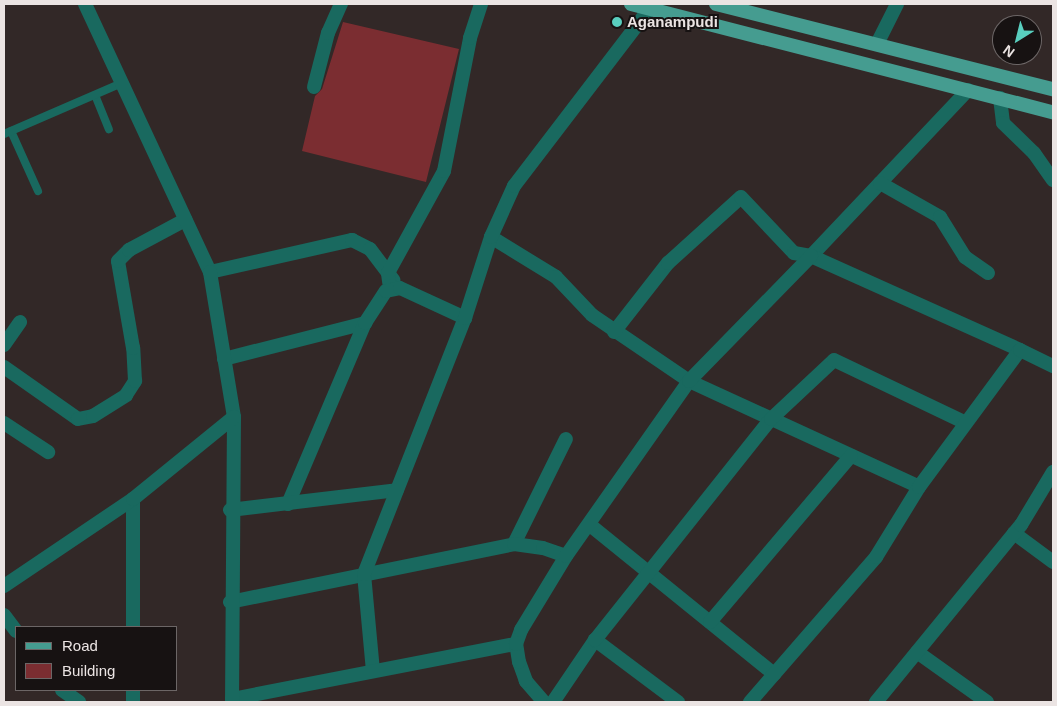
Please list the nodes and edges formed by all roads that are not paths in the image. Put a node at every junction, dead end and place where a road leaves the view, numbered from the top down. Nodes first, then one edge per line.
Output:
1 (85, 4) edge
2 (341, 4) edge
3 (482, 4) edge
4 (631, 4) edge
5 (716, 4) edge
6 (897, 4) edge
7 (650, 8) junction
8 (736, 9) junction
9 (731, 29) junction
10 (877, 44) junction
11 (122, 83) junction
12 (314, 87) dead end
13 (1053, 89) edge
14 (968, 90) junction
15 (94, 95) junction
16 (1000, 98) junction
17 (1053, 112) edge
18 (109, 129) dead end
19 (7, 132) edge
20 (1053, 180) edge
21 (880, 183) junction
22 (38, 191) dead end
23 (185, 220) junction
24 (491, 237) junction
25 (811, 256) junction
26 (210, 272) junction
27 (388, 273) junction
28 (988, 273) dead end
29 (395, 288) junction
30 (465, 318) junction
31 (20, 322) dead end
32 (365, 323) junction
33 (614, 332) junction
34 (4, 345) edge
35 (1020, 350) junction
36 (224, 359) junction
37 (1053, 366) edge
38 (4, 367) edge
39 (689, 381) junction
40 (234, 417) junction
41 (770, 419) junction
42 (4, 423) edge
43 (966, 423) junction
44 (566, 440) dead end
45 (48, 452) dead end
46 (851, 456) junction
47 (1053, 472) edge
48 (919, 487) junction
49 (397, 490) junction
50 (133, 499) junction
51 (288, 504) junction
52 (230, 510) junction
53 (590, 525) junction
54 (1014, 533) junction
55 (514, 544) junction
56 (566, 556) junction
57 (1053, 562) edge
58 (648, 573) junction
59 (364, 574) junction
60 (4, 586) edge
61 (230, 602) junction
62 (4, 615) edge
63 (710, 622) junction
64 (133, 626) edge
65 (15, 631) edge
66 (596, 640) junction
67 (516, 644) junction
68 (917, 652) junction
69 (373, 672) junction
70 (774, 674) junction
71 (63, 691) edge
72 (232, 701) edge
73 (79, 702) edge
74 (544, 702) edge
75 (553, 702) edge
76 (678, 702) edge
77 (750, 702) edge
78 (876, 702) edge
79 (987, 702) edge

1 - 11 street
2 - 12 street
3 - 27 street
4 - 7 main road
5 - 8 main road
6 - 10 street
7 - 9 main road
7 - 24 street
8 - 9 main road
8 - 10 main road
9 - 14 main road
10 - 13 main road
11 - 15 lane
11 - 23 street
14 - 16 main road
14 - 21 street
15 - 18 lane
15 - 19 lane
16 - 17 main road
16 - 20 street
19 - 22 lane
21 - 25 street
21 - 28 street
23 - 26 street
23 - 38 street
24 - 30 street
24 - 33 street
25 - 33 street
25 - 35 street
25 - 39 street
26 - 27 street
26 - 36 street
27 - 29 street
29 - 30 street
29 - 32 street
30 - 49 street
31 - 34 street
32 - 36 street
32 - 51 street
33 - 39 street
35 - 37 street
35 - 43 street
36 - 40 street
39 - 41 street
39 - 53 street
40 - 50 street
40 - 52 street
41 - 43 street
41 - 46 street
41 - 58 street
42 - 45 street
43 - 48 street
44 - 55 street
46 - 48 street
46 - 63 street
47 - 54 street
48 - 70 street
49 - 51 street
49 - 59 street
50 - 60 street
50 - 64 street
51 - 52 street
52 - 61 street
53 - 56 street
53 - 58 street
54 - 57 street
54 - 68 street
55 - 56 street
55 - 59 street
56 - 67 street
58 - 63 street
58 - 66 street
59 - 61 street
59 - 69 street
61 - 72 street
62 - 65 street
63 - 70 street
66 - 75 street
66 - 76 street
67 - 69 street
67 - 74 street
68 - 78 street
68 - 79 street
69 - 72 street
70 - 77 street
71 - 73 street

